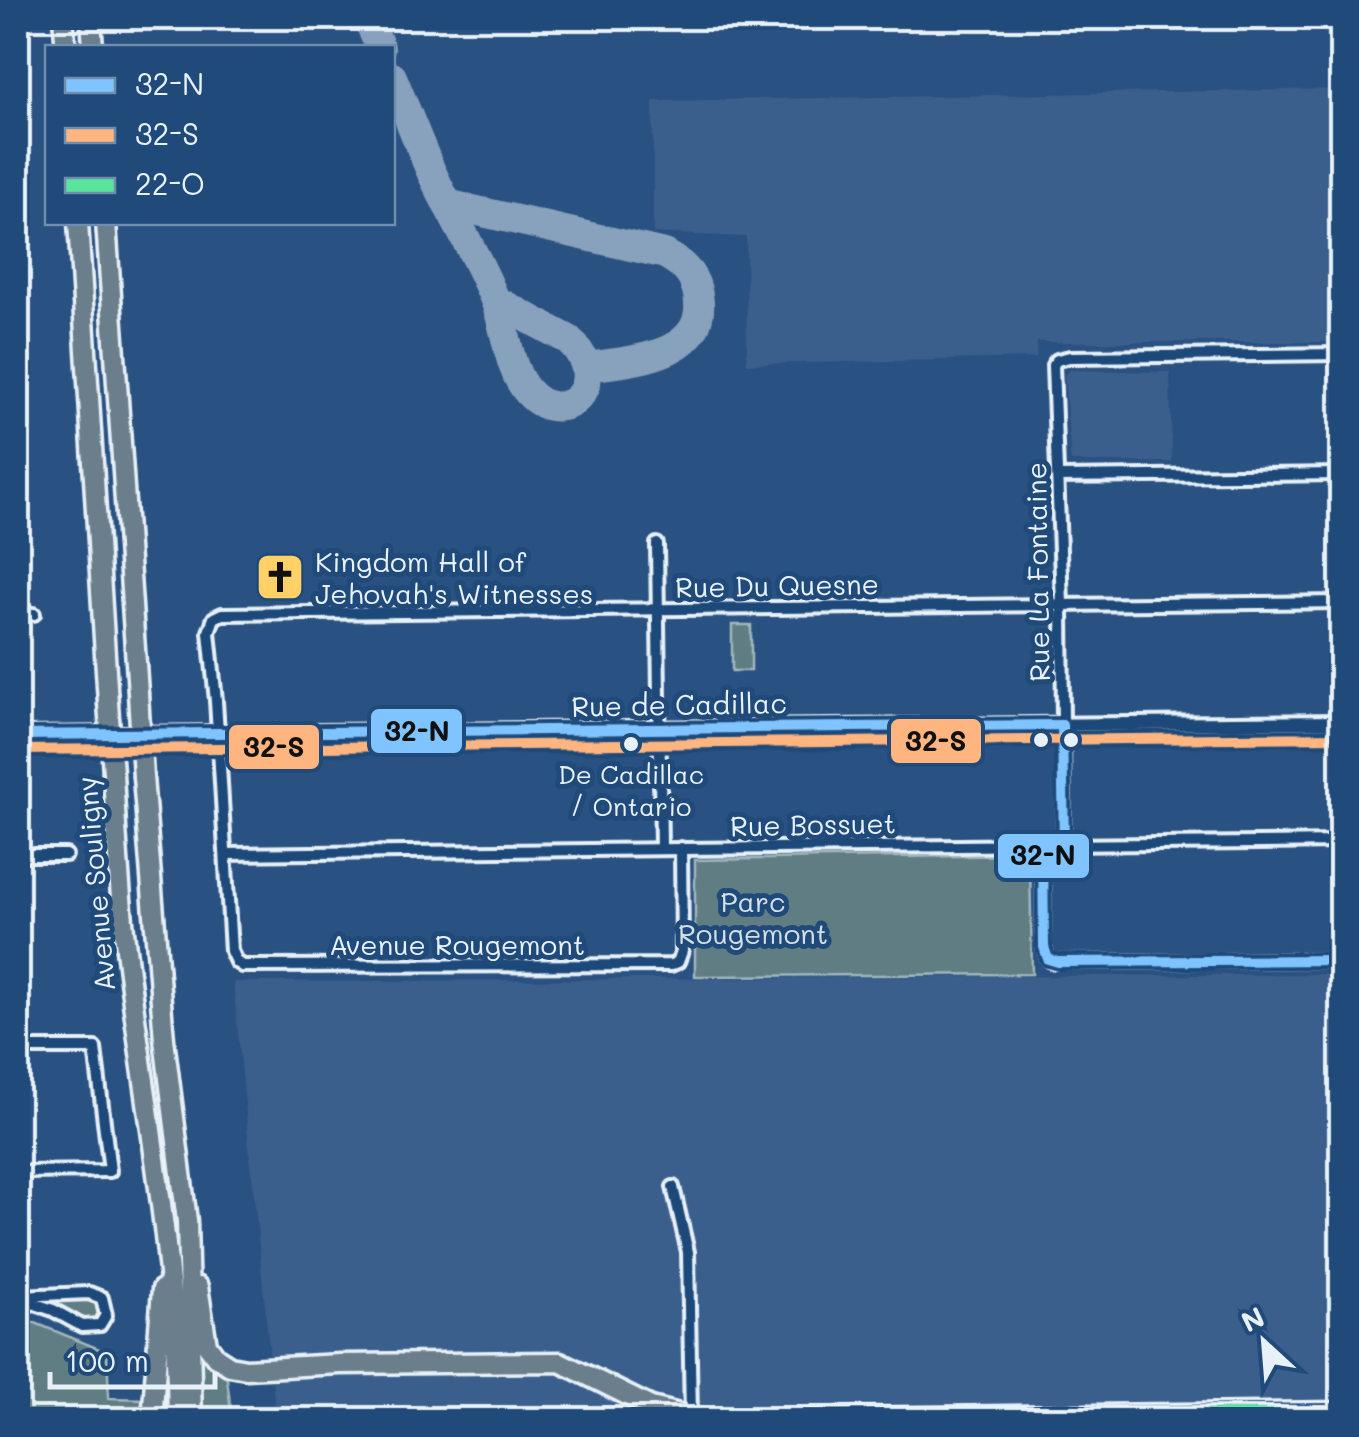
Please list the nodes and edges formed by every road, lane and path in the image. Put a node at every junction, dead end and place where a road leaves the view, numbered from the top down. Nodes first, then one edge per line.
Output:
1 (64, 18) edge
2 (91, 18) edge
3 (66, 45) edge
4 (94, 45) edge
5 (78, 225) edge
6 (106, 225) edge
7 (1342, 354) edge
8 (1342, 474) edge
9 (1058, 477) junction
10 (657, 544) dead end
11 (1342, 602) edge
12 (1062, 604) junction
13 (658, 608) junction
14 (18, 614) edge
15 (34, 614) dead end
16 (1342, 722) edge
17 (1062, 725) junction
18 (660, 729) junction
19 (18, 735) edge
20 (1342, 842) edge
21 (1043, 845) junction
22 (1064, 845) junction
23 (660, 848) junction
24 (681, 848) junction
25 (226, 854) junction
26 (66, 855) dead end
27 (18, 856) edge
28 (1342, 960) edge
29 (18, 1048) edge
30 (18, 1172) edge
31 (674, 1187) dead end
32 (165, 1218) junction
33 (187, 1221) junction
34 (18, 1297) edge
35 (1340, 1414) edge
36 (1248, 1416) edge
37 (688, 1419) edge
38 (152, 1420) edge
39 (178, 1420) edge
40 (192, 1420) edge

1 - 3 main road
2 - 4 main road
5 - 32 main road, Avenue Souligny, bridge
6 - 33 main road, Avenue Souligny, bridge
7 - 9 street, Rue La Fontaine
8 - 9 street
9 - 12 street, Rue La Fontaine
10 - 13 street
11 - 12 street, Rue Du Quesne
12 - 13 street, Rue Du Quesne
12 - 17 street, Rue La Fontaine
13 - 18 street
13 - 25 street, Rue Du Quesne, bridge
14 - 15 street
16 - 17 street, Rue de Cadillac
17 - 18 street, Rue de Cadillac
17 - 22 street, Rue La Fontaine
18 - 19 street, Rue de Cadillac
18 - 23 street
20 - 22 street, Rue Bossuet
21 - 22 street, Rue Bossuet
21 - 24 street, Rue Bossuet
21 - 28 street
23 - 24 street, Rue Bossuet
23 - 25 street, Rue Bossuet
24 - 25 street, Avenue Rougemont
26 - 27 street
29 - 30 street
31 - 37 street
32 - 38 main road
32 - 39 main road, Avenue Souligny
33 - 37 main road
33 - 40 main road, Avenue Souligny
34 - 34 street
35 - 36 main road
36 - 37 main road

